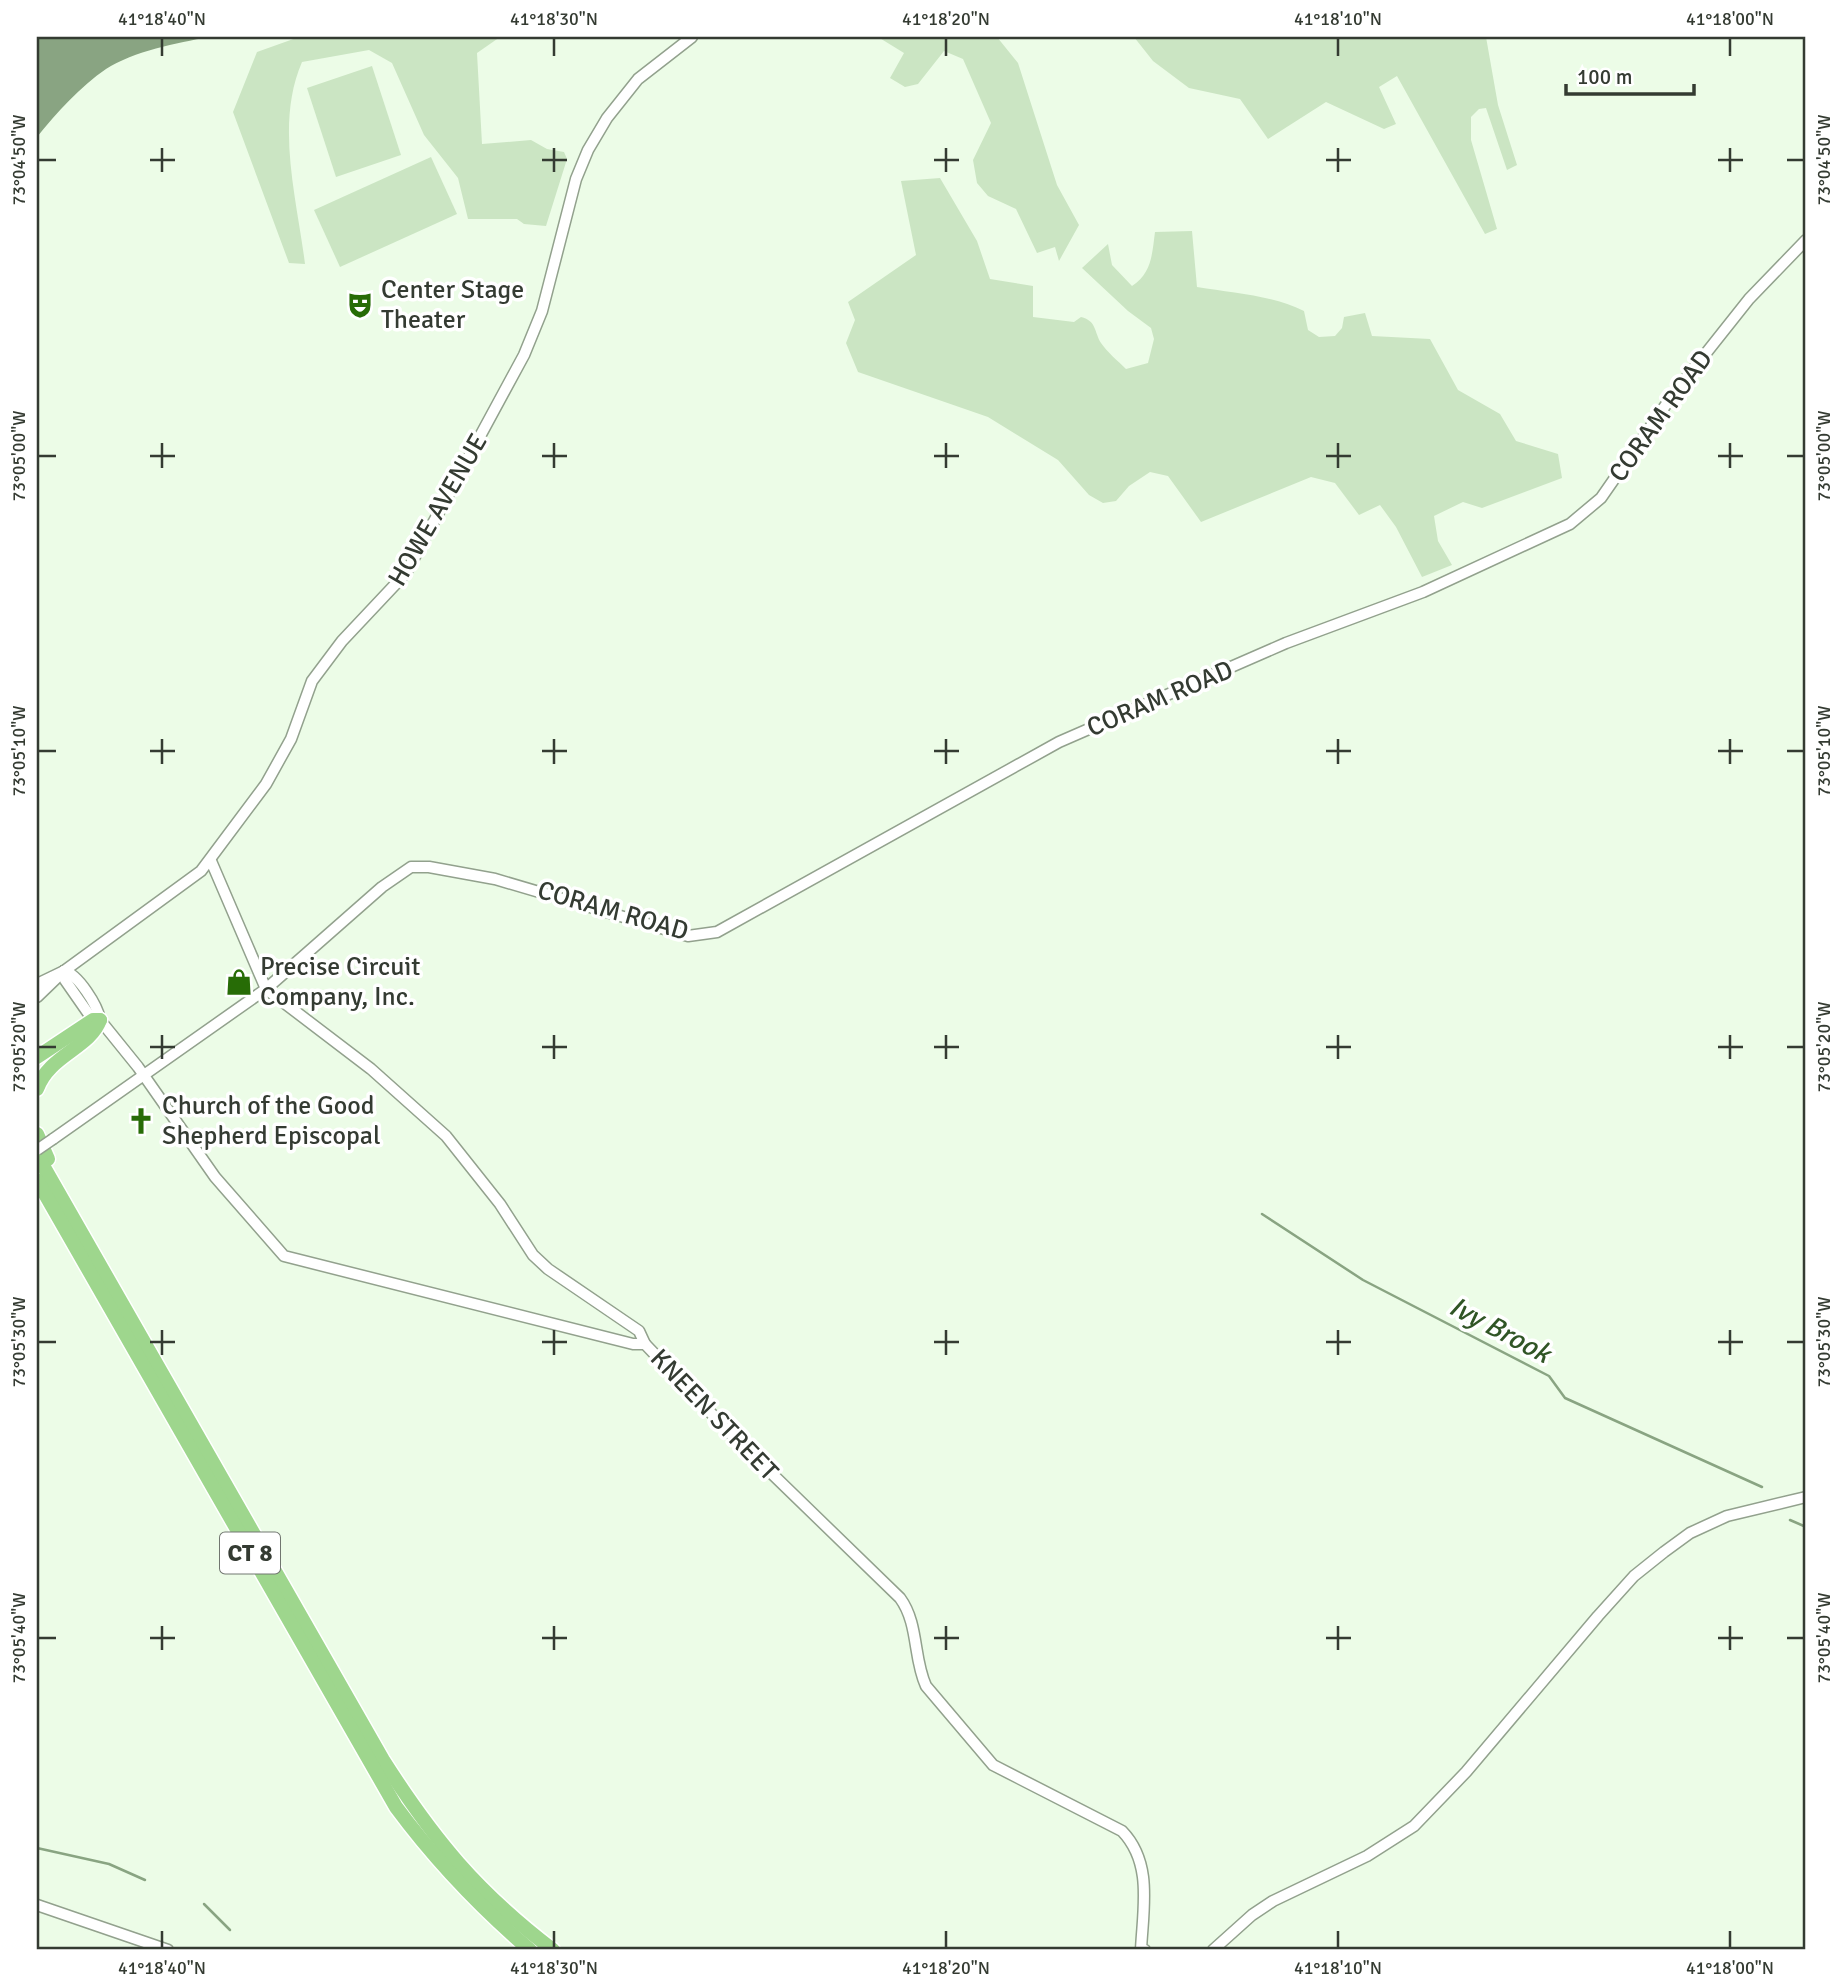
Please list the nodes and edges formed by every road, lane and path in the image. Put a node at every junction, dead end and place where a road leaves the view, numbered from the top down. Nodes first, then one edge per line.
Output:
1 (692, 37) edge
2 (1806, 240) edge
3 (211, 861) junction
4 (64, 971) junction
5 (37, 984) edge
6 (266, 989) junction
7 (37, 997) edge
8 (100, 1020) junction
9 (37, 1057) edge
10 (143, 1073) junction
11 (37, 1089) edge
12 (37, 1134) edge
13 (37, 1150) edge
14 (37, 1155) edge
15 (37, 1180) edge
16 (76, 1221) junction
17 (645, 1344) junction
18 (1806, 1497) edge
19 (487, 1903) junction
20 (37, 1905) edge
21 (513, 1927) junction
22 (169, 1950) edge
23 (530, 1950) edge
24 (553, 1950) edge
25 (1143, 1950) edge
26 (1213, 1950) edge

1 - 3 street, HOWE AVENUE
2 - 6 street, CORAM ROAD
3 - 4 street, HOWE AVENUE
3 - 6 street
4 - 5 street, HOWE AVENUE
4 - 7 street, HOWE AVENUE
4 - 8 street, KNEEN STREET
6 - 10 street
6 - 17 street
8 - 9 highway
8 - 10 street, KNEEN STREET
8 - 11 highway
10 - 13 street, bridge
10 - 17 street, KNEEN STREET
12 - 16 highway
14 - 16 highway, CT 8
15 - 19 highway, CT 8
16 - 19 highway, CT 8
17 - 25 street, KNEEN STREET
18 - 26 street
19 - 21 highway, CT 8
20 - 22 street
21 - 23 highway, CT 8
21 - 24 highway, CT 8

